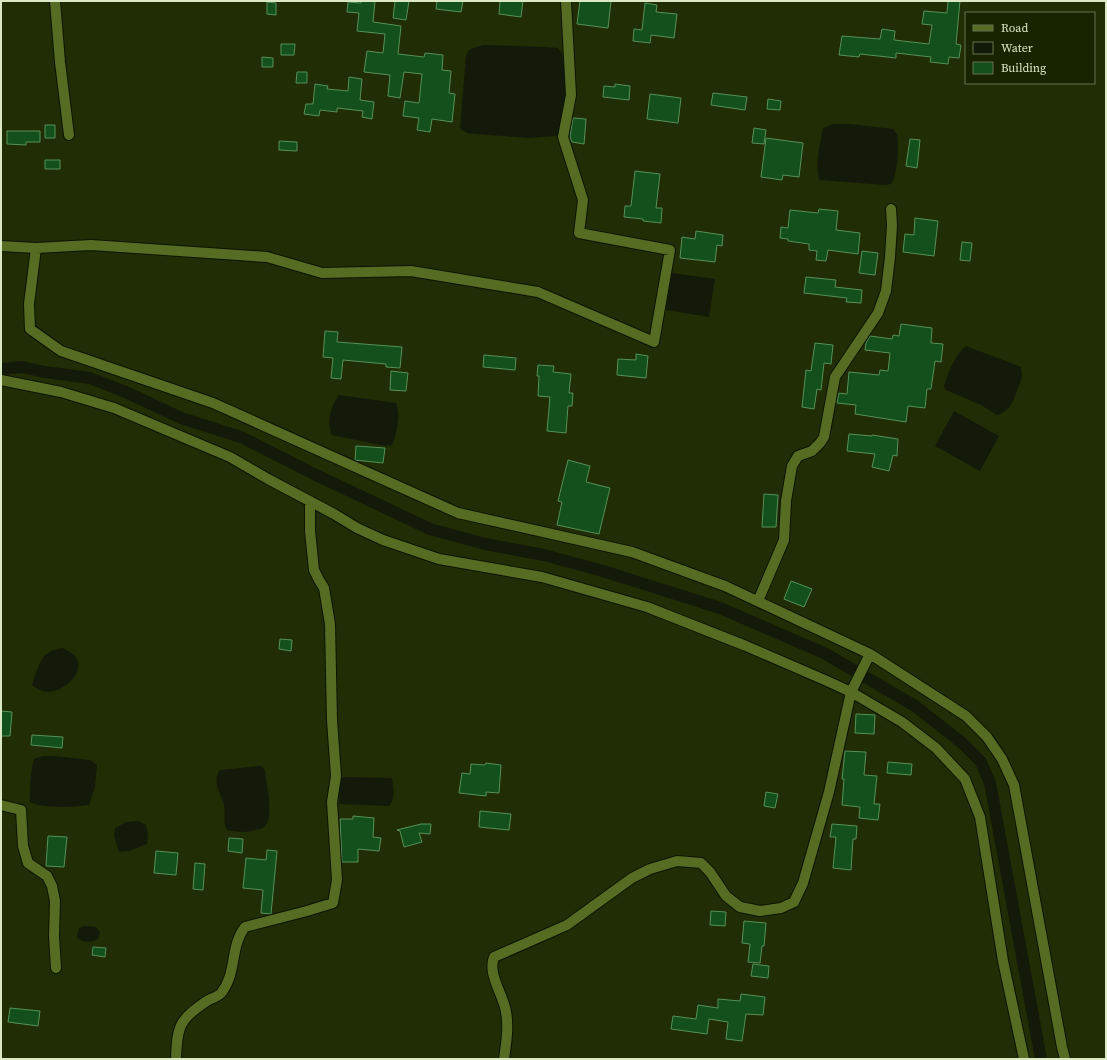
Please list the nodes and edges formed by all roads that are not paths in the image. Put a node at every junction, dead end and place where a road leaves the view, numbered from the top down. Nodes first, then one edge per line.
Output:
1 (55, 1) edge
2 (566, 1) edge
3 (69, 135) dead end
4 (891, 209) dead end
5 (1, 246) edge
6 (36, 248) junction
7 (1, 380) edge
8 (310, 501) junction
9 (758, 602) junction
10 (870, 654) junction
11 (851, 692) junction
12 (1, 805) edge
13 (56, 968) dead end
14 (176, 1059) edge
15 (504, 1059) edge
16 (1024, 1059) edge
17 (1066, 1059) edge

1 - 3 street
2 - 6 street
4 - 9 street
5 - 6 street
6 - 9 street
7 - 8 street
8 - 11 street
8 - 14 street
9 - 10 street
10 - 11 street
10 - 17 street
11 - 15 street
11 - 16 street
12 - 13 street

